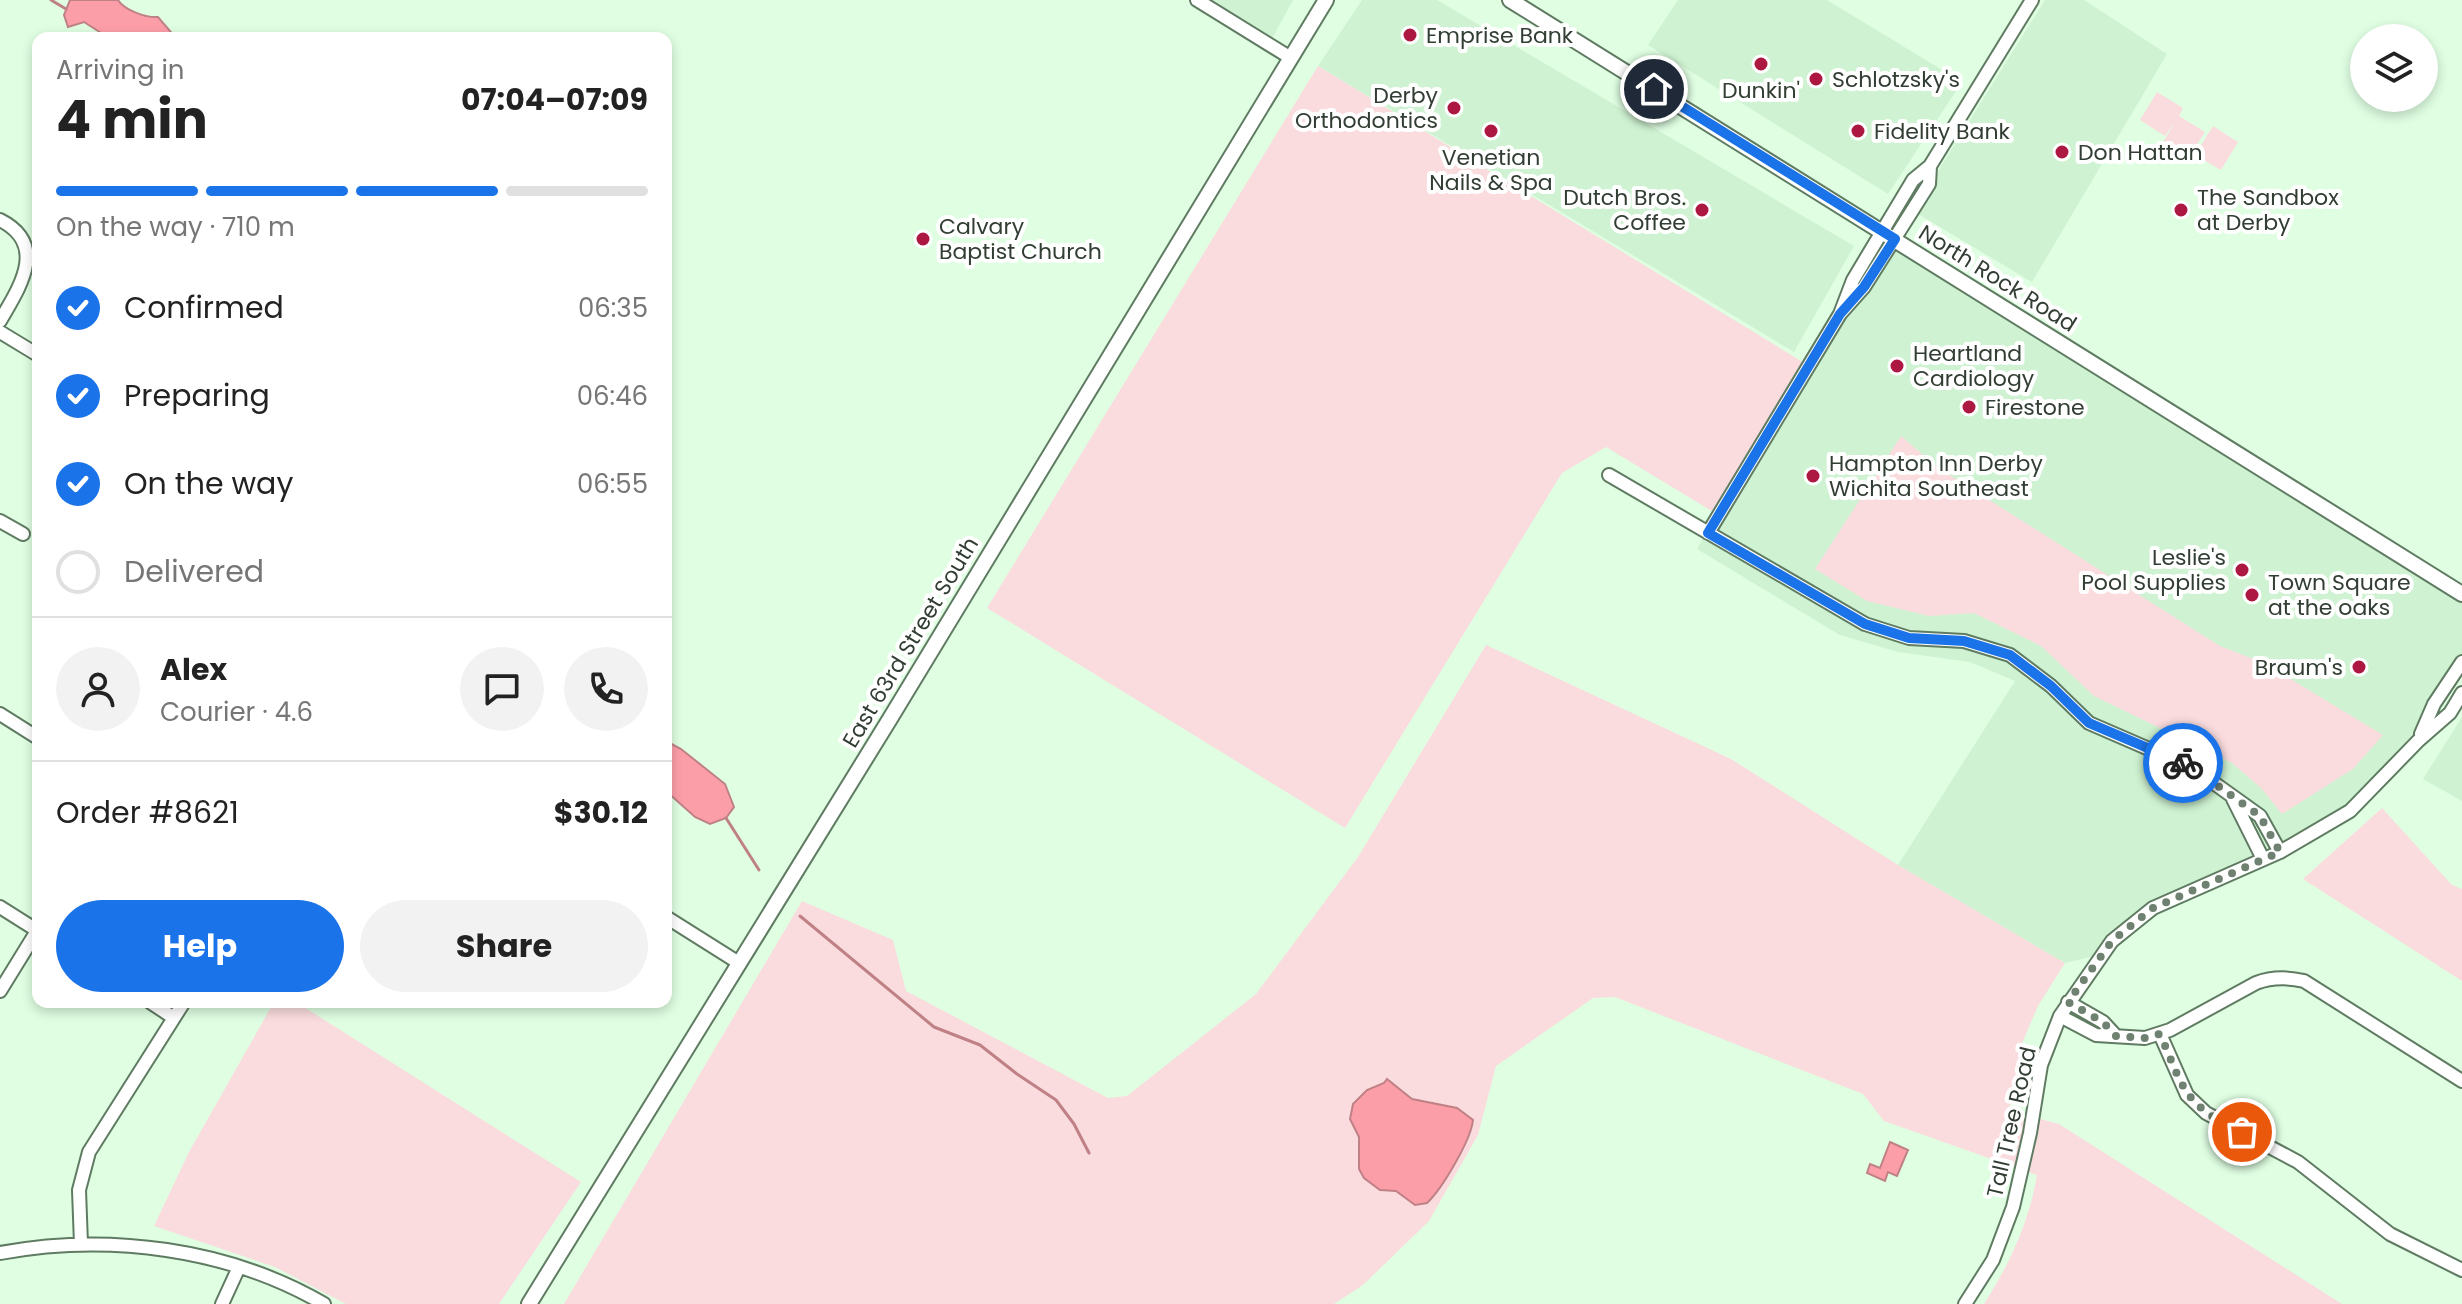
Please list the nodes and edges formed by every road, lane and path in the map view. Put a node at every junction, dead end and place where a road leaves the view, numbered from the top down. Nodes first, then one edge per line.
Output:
1 (1197, 0) edge
2 (1326, 0) edge
3 (1510, 0) edge
4 (2032, 0) edge
5 (1291, 58) junction
6 (0, 220) edge
7 (1889, 235) junction
8 (0, 321) edge
9 (0, 332) edge
10 (32, 351) edge
11 (1609, 475) dead end
12 (0, 521) edge
13 (1708, 533) junction
14 (23, 534) dead end
15 (2462, 594) edge
16 (2462, 662) edge
17 (2462, 693) edge
18 (0, 714) edge
19 (32, 734) edge
20 (2418, 741) junction
21 (2232, 796) junction
22 (2280, 852) junction
23 (2263, 859) junction
24 (0, 907) edge
25 (672, 921) edge
26 (32, 927) edge
27 (32, 940) edge
28 (739, 963) junction
29 (0, 991) edge
30 (2068, 1002) junction
31 (159, 1008) edge
32 (180, 1008) edge
33 (2060, 1016) junction
34 (174, 1018) junction
35 (2160, 1034) junction
36 (2116, 1036) junction
37 (2462, 1081) edge
38 (81, 1244) junction
39 (0, 1253) edge
40 (239, 1267) junction
41 (2462, 1270) edge
42 (222, 1304) edge
43 (324, 1304) edge
44 (529, 1304) edge
45 (1965, 1304) edge

1 - 5 street
2 - 5 main road, East 63rd Street South
3 - 7 main road, North Rock Road
4 - 7 street
5 - 28 main road, East 63rd Street South
6 - 8 street
7 - 13 street
7 - 15 main road, North Rock Road
9 - 10 street
11 - 13 street
12 - 14 street
13 - 21 street
16 - 20 street, Tall Tree Road
17 - 20 street, Tall Tree Road
18 - 19 street
20 - 22 street, Tall Tree Road
21 - 22 street
21 - 23 street
22 - 23 street, Tall Tree Road
23 - 30 street, Tall Tree Road
24 - 26 street
25 - 28 street
27 - 29 street
28 - 44 main road, East 63rd Street South
30 - 33 street, Tall Tree Road
30 - 36 street
31 - 34 street
32 - 34 street
33 - 36 street
33 - 45 street, Tall Tree Road
34 - 38 street
35 - 36 street
35 - 37 street
35 - 41 street
38 - 39 street
38 - 40 street
40 - 42 street
40 - 43 street

